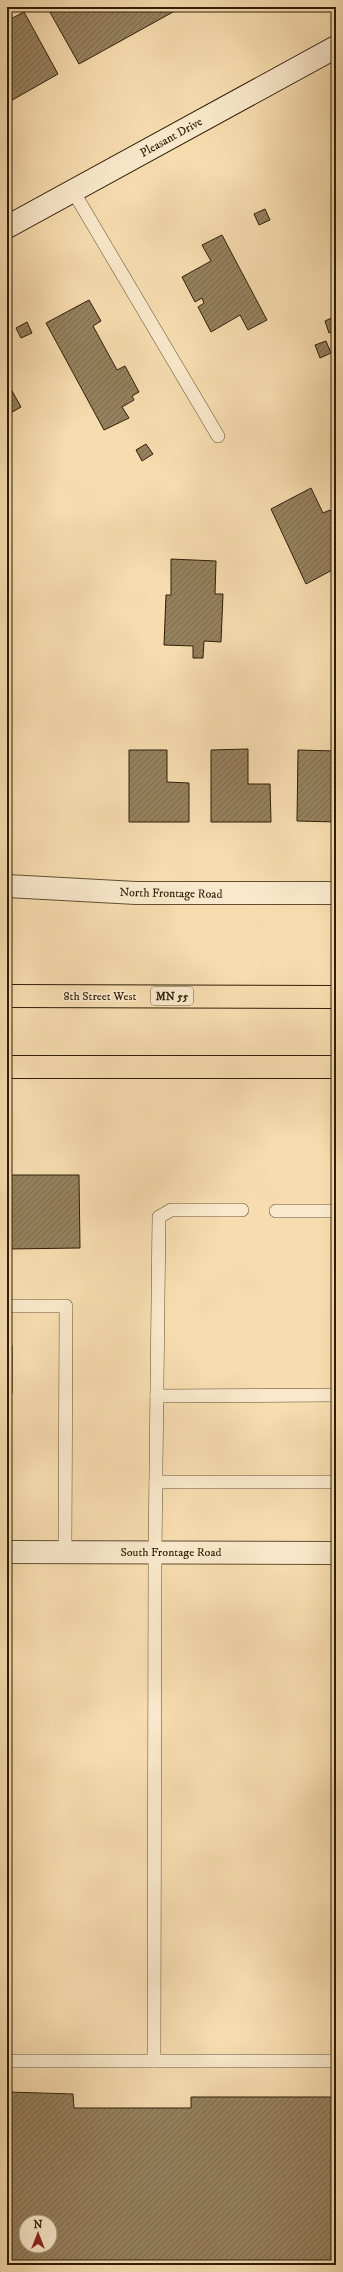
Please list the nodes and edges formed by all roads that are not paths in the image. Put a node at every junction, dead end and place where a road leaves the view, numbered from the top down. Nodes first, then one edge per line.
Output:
1 (336, 47) edge
2 (73, 191) junction
3 (7, 227) edge
4 (218, 436) dead end
5 (7, 886) edge
6 (336, 893) edge
7 (7, 996) edge
8 (336, 996) edge
9 (7, 1067) edge
10 (336, 1067) edge
11 (242, 1210) dead end
12 (276, 1211) dead end
13 (336, 1211) edge
14 (7, 1306) edge
15 (336, 1395) edge
16 (157, 1396) junction
17 (156, 1482) junction
18 (336, 1482) edge
19 (7, 1552) edge
20 (65, 1552) junction
21 (155, 1552) junction
22 (336, 1553) edge
23 (7, 2061) edge
24 (154, 2061) junction
25 (336, 2061) edge

1 - 2 street, Pleasant Drive
2 - 3 street, Pleasant Drive
2 - 4 lane
5 - 6 street, North Frontage Road
7 - 8 highway, 8th Street West / MN 55
9 - 10 highway
11 - 16 lane
12 - 13 lane
14 - 20 lane
15 - 16 lane
16 - 17 lane
17 - 18 lane
17 - 21 lane
19 - 20 street, South Frontage Road
20 - 21 street, South Frontage Road
21 - 22 street, South Frontage Road
21 - 24 lane
23 - 24 lane
24 - 25 lane

